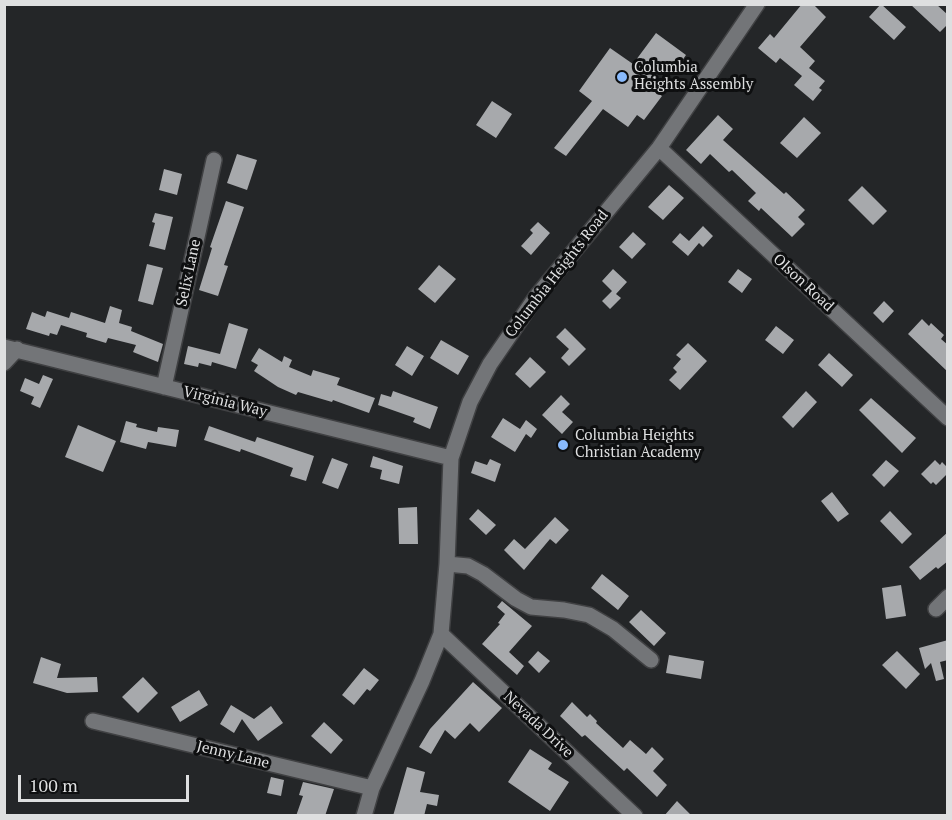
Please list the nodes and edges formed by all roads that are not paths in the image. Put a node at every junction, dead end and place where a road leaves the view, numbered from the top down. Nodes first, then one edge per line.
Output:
1 (757, 4) edge
2 (659, 148) junction
3 (214, 160) dead end
4 (11, 348) edge
5 (4, 363) edge
6 (164, 387) junction
7 (948, 418) edge
8 (451, 458) junction
9 (447, 564) junction
10 (948, 597) edge
11 (936, 609) dead end
12 (441, 634) junction
13 (651, 660) dead end
14 (93, 721) dead end
15 (372, 788) junction
16 (364, 816) edge
17 (635, 816) edge

1 - 2 street, Columbia Heights Road
2 - 7 street, Olson Road
2 - 8 street, Columbia Heights Road
3 - 6 street, Selix Lane
4 - 5 street, Virginia Way
4 - 6 street, Virginia Way
6 - 8 street, Virginia Way
8 - 9 street, Columbia Heights Road
9 - 12 street, Columbia Heights Road
9 - 13 street
10 - 11 street
12 - 15 street, Columbia Heights Road
12 - 17 street, Nevada Drive
14 - 15 street, Jenny Lane
15 - 16 street, Columbia Heights Road

